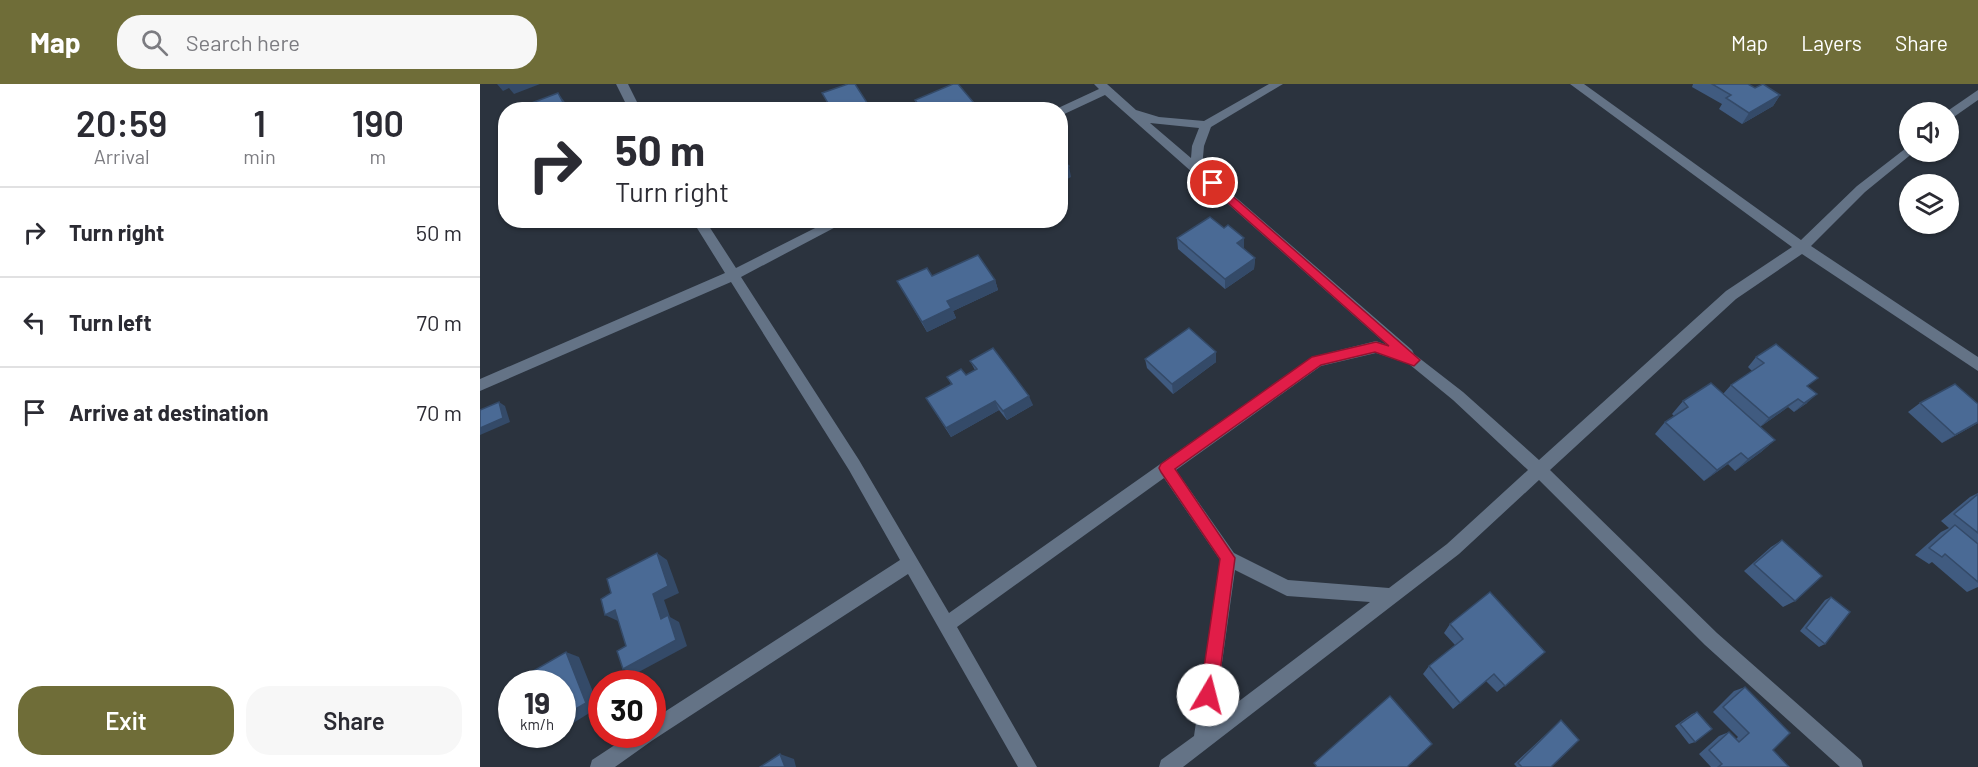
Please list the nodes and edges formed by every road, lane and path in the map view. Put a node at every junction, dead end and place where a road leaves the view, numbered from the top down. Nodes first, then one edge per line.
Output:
1 (621, 84) edge
2 (1277, 84) edge
3 (1576, 84) edge
4 (1103, 87) edge
5 (1978, 94) edge
6 (631, 102) edge
7 (1068, 107) edge
8 (1959, 109) edge
9 (1132, 112) junction
10 (1206, 125) junction
11 (1899, 158) edge
12 (1196, 169) junction
13 (703, 228) edge
14 (827, 228) edge
15 (1802, 248) junction
16 (732, 276) junction
17 (1414, 360) junction
18 (1978, 365) edge
19 (480, 385) edge
20 (1166, 468) junction
21 (1538, 469) junction
22 (1228, 558) junction
23 (910, 563) junction
24 (1391, 596) junction
25 (946, 625) junction
26 (666, 722) edge
27 (1202, 741) junction
28 (627, 748) edge
29 (599, 767) edge
30 (1028, 767) edge
31 (1168, 767) edge
32 (1854, 767) edge

1 - 6 street
2 - 10 street
3 - 15 street
4 - 7 street
4 - 9 street
5 - 8 street
9 - 10 street
9 - 12 street
10 - 12 street
11 - 15 street
12 - 17 street
13 - 16 street
14 - 16 street
15 - 18 street
15 - 21 street
16 - 19 street
16 - 23 street
17 - 20 street
17 - 21 street
20 - 22 street
20 - 25 street
21 - 24 street
21 - 32 street
22 - 24 street
22 - 27 street
23 - 25 street
23 - 26 street
24 - 27 street
25 - 30 street
27 - 31 street
28 - 29 street

